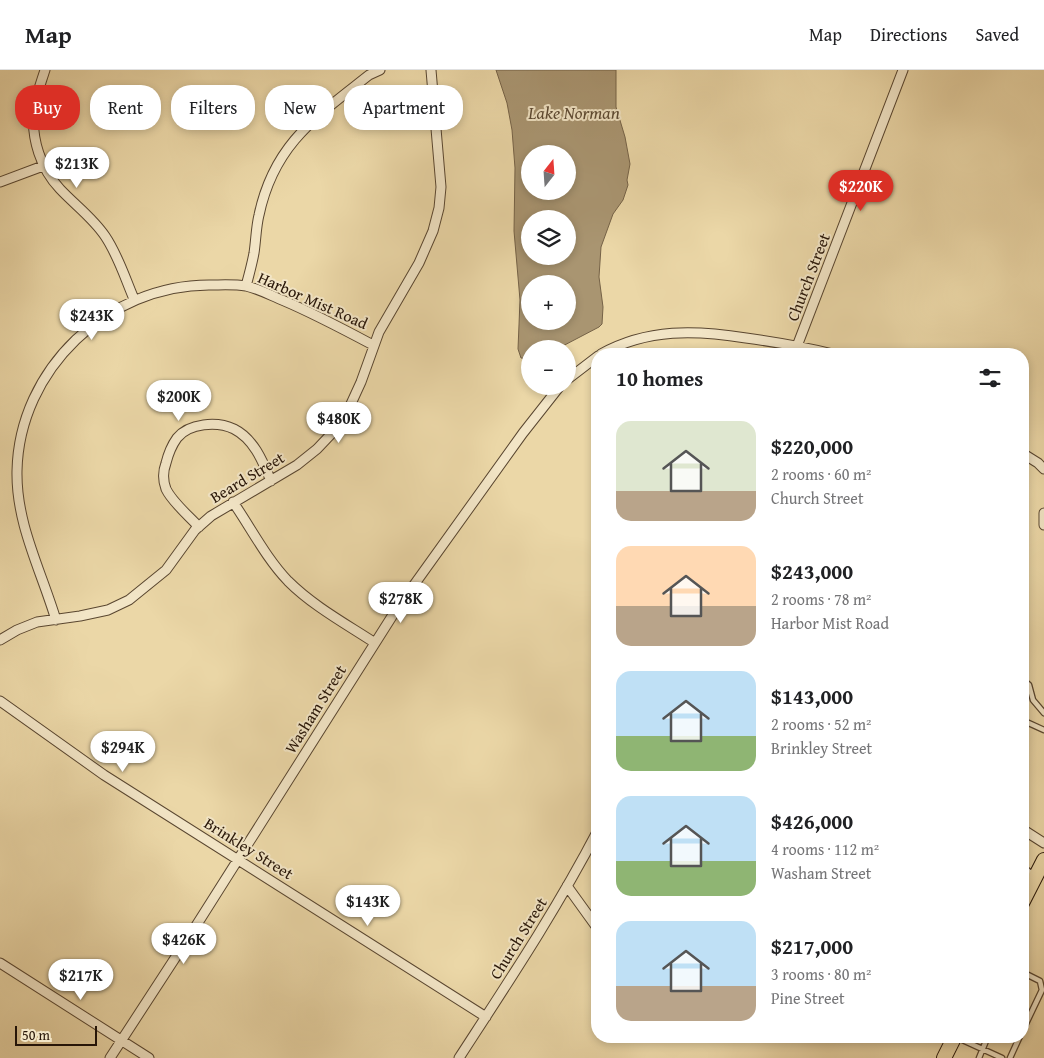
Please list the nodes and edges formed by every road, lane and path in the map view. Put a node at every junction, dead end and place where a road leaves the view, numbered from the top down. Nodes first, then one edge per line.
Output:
1 (45, 70) edge
2 (380, 70) edge
3 (431, 70) edge
4 (903, 70) edge
5 (43, 166) junction
6 (0, 182) edge
7 (246, 286) junction
8 (134, 299) junction
9 (373, 345) junction
10 (614, 348) edge
11 (786, 348) edge
12 (797, 348) edge
13 (591, 361) edge
14 (576, 373) edge
15 (553, 395) edge
16 (1029, 457) edge
17 (1044, 469) edge
18 (271, 481) junction
19 (234, 502) junction
20 (1044, 513) edge
21 (1044, 525) edge
22 (199, 526) junction
23 (56, 620) junction
24 (0, 640) edge
25 (375, 643) junction
26 (1029, 686) edge
27 (0, 701) edge
28 (1044, 713) edge
29 (1029, 723) edge
30 (1044, 730) edge
31 (1029, 833) edge
32 (1044, 842) edge
33 (591, 843) edge
34 (238, 859) junction
35 (1044, 862) edge
36 (1029, 872) edge
37 (1036, 877) junction
38 (567, 886) junction
39 (1029, 890) edge
40 (591, 919) edge
41 (0, 964) edge
42 (1029, 976) edge
43 (486, 1017) junction
44 (1029, 1017) edge
45 (121, 1040) junction
46 (951, 1043) edge
47 (969, 1043) edge
48 (985, 1043) edge
49 (1017, 1043) edge
50 (982, 1049) junction
51 (110, 1058) edge
52 (149, 1058) edge
53 (458, 1058) edge
54 (944, 1058) edge
55 (979, 1058) edge
56 (1002, 1058) edge
57 (1010, 1058) edge

1 - 5 street
2 - 7 street
3 - 9 street, Beard Street
4 - 12 street, Church Street
5 - 6 street
5 - 8 street
7 - 8 street, Harbor Mist Road
7 - 9 street, Harbor Mist Road
8 - 23 street, Harbor Mist Road
9 - 18 street, Beard Street
10 - 11 street
13 - 14 street
15 - 25 street, Washam Street
16 - 17 street
18 - 19 street, Beard Street
18 - 22 street
19 - 22 street, Beard Street
19 - 25 street
20 - 21 street
22 - 23 street, Beard Street
23 - 24 street, Beard Street
25 - 34 street, Washam Street
26 - 28 lane
27 - 34 street, Brinkley Street
29 - 30 lane
31 - 32 street
33 - 38 street, Church Street
34 - 43 street, Brinkley Street
34 - 45 street, Washam Street
35 - 37 main road
36 - 37 lane
37 - 39 main road
38 - 40 street
38 - 43 street, Church Street
41 - 45 street
42 - 44 lane
43 - 53 street, Church Street
45 - 51 street, Washam Street
45 - 52 street
46 - 54 main road
47 - 50 lane
48 - 50 lane
49 - 57 lane
50 - 55 lane
50 - 56 lane

